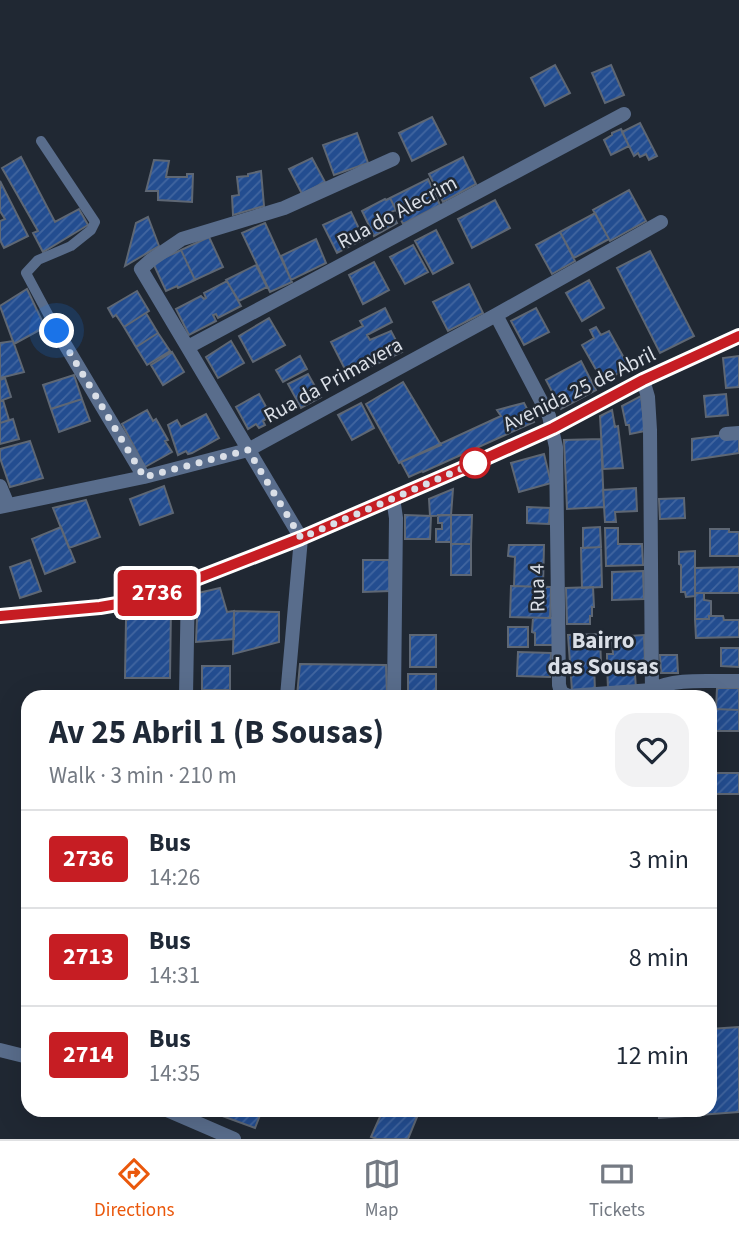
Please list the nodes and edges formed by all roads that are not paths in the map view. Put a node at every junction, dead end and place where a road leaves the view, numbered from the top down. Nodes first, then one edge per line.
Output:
1 (624, 114) dead end
2 (41, 141) dead end
3 (393, 159) dead end
4 (661, 222) dead end
5 (496, 315) junction
6 (57, 331) joint
7 (739, 336) edge
8 (188, 347) junction
9 (643, 380) junction
10 (553, 428) junction
11 (248, 450) junction
12 (144, 477) junction
13 (0, 486) edge
14 (393, 498) junction
15 (4, 506) edge
16 (301, 538) junction
17 (188, 582) junction
18 (0, 616) edge
19 (739, 681) edge
20 (186, 690) edge
21 (288, 690) edge
22 (394, 690) edge
23 (560, 690) edge
24 (652, 690) edge
25 (655, 690) edge
26 (0, 1050) edge
27 (21, 1055) edge
28 (183, 1117) edge
29 (234, 1139) edge

1 - 8 street, Rua do Alecrim
2 - 6 lane
3 - 8 street
4 - 5 street, Rua da Primavera
5 - 10 street
5 - 11 street, Rua da Primavera
6 - 12 street
7 - 9 street, Avenida 25 de Abril
8 - 11 street
9 - 10 street, Avenida 25 de Abril
9 - 24 street
10 - 14 street, Avenida 25 de Abril
10 - 23 street, Rua 4
11 - 12 street, Rua da Primavera
11 - 16 street
12 - 15 street, Rua da Primavera
13 - 15 street
14 - 16 street, Avenida 25 de Abril
14 - 22 street
16 - 17 street, Avenida 25 de Abril
16 - 21 street
17 - 18 street, Avenida 25 de Abril
17 - 20 street
19 - 25 street, Rua 4
26 - 27 street
28 - 29 street

